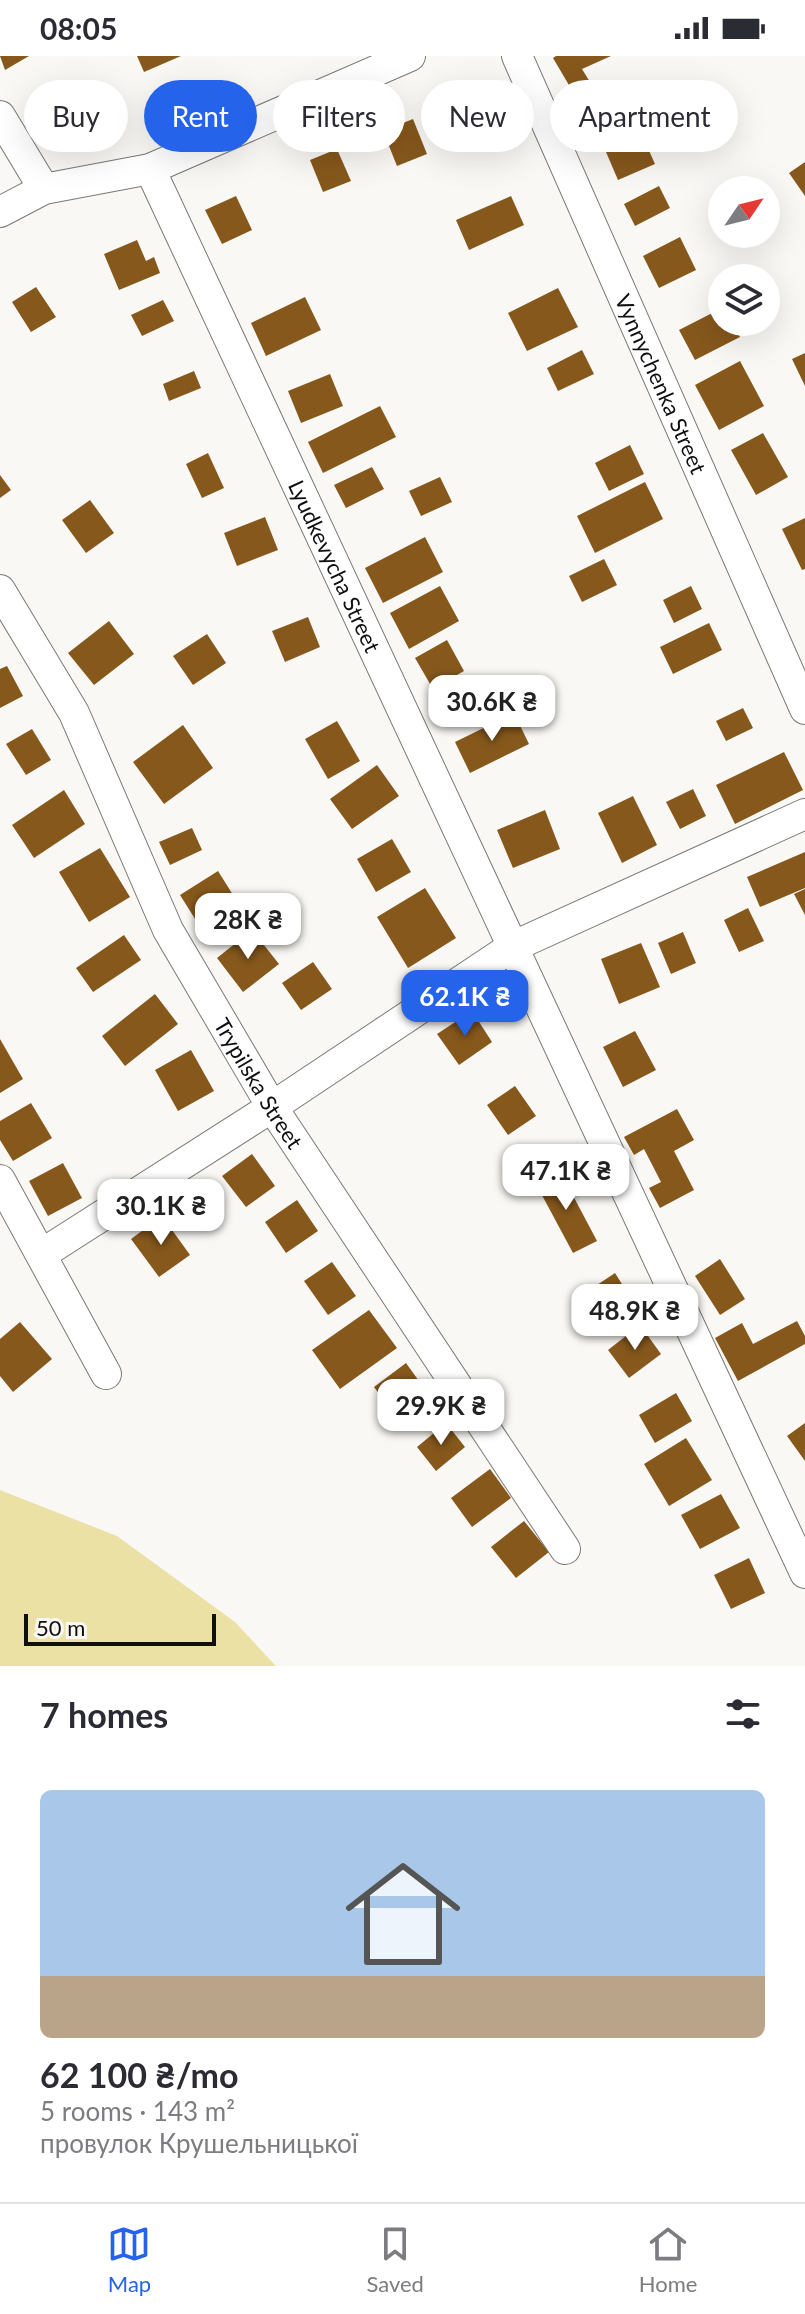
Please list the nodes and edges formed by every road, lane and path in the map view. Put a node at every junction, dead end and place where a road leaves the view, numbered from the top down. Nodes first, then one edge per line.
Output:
1 (410, 56) edge
2 (517, 56) edge
3 (0, 116) edge
4 (150, 169) junction
5 (44, 189) junction
6 (0, 212) edge
7 (0, 590) edge
8 (805, 709) edge
9 (805, 814) edge
10 (512, 947) junction
11 (272, 1107) junction
12 (0, 1180) edge
13 (42, 1254) junction
14 (106, 1374) dead end
15 (565, 1549) dead end
16 (805, 1573) edge

1 - 4 street
2 - 8 street, Vynnychenka Street
3 - 5 street
4 - 5 street
4 - 10 street, Lyudkevycha Street
5 - 6 street
7 - 11 street, Trypilska Street
9 - 10 street
10 - 11 street
10 - 16 street, Lyudkevycha Street
11 - 13 street
11 - 15 street, Trypilska Street
12 - 13 street
13 - 14 street

